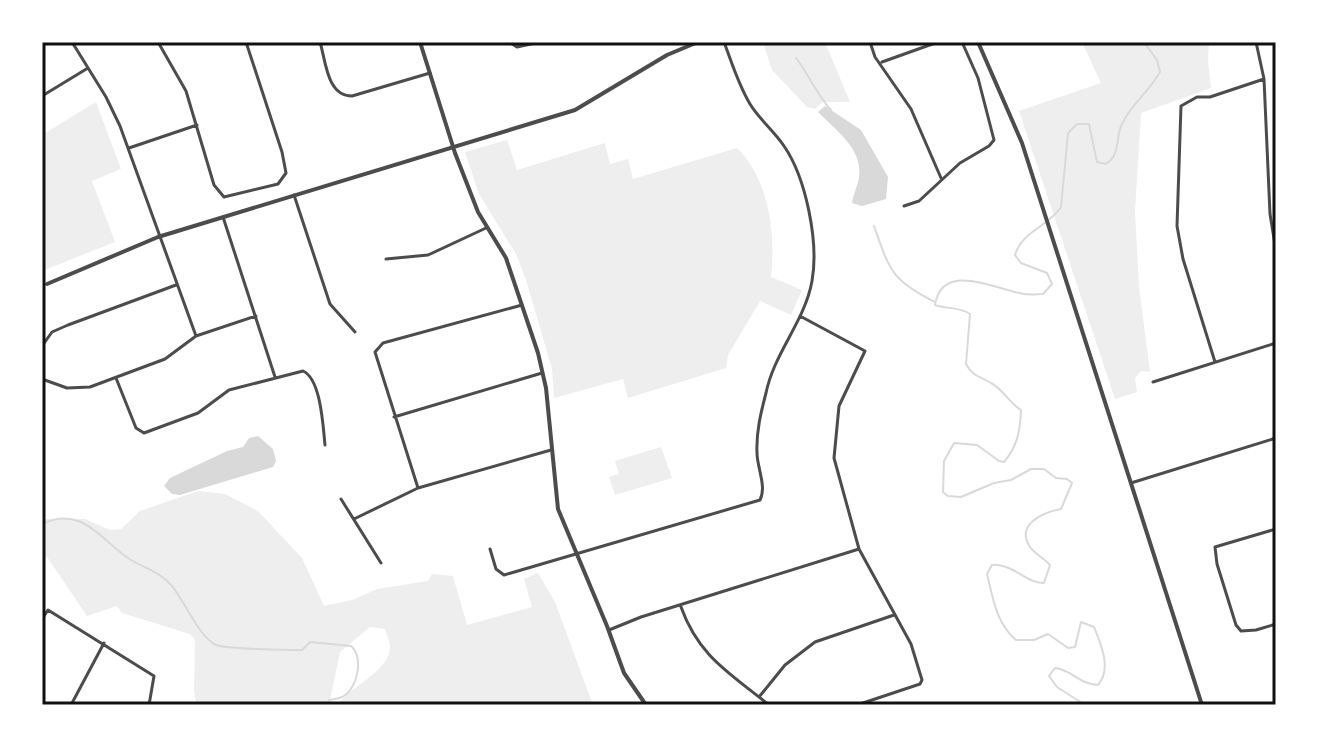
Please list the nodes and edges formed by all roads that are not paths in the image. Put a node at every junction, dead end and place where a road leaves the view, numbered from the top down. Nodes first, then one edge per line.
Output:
1 (72, 42) edge
2 (158, 42) edge
3 (246, 42) edge
4 (320, 42) edge
5 (420, 42) edge
6 (509, 42) edge
7 (540, 42) edge
8 (698, 42) edge
9 (724, 42) edge
10 (870, 42) edge
11 (938, 42) edge
12 (962, 42) edge
13 (978, 42) edge
14 (1256, 42) edge
15 (880, 63) junction
16 (88, 68) junction
17 (430, 73) junction
18 (1264, 79) junction
19 (42, 96) edge
20 (197, 125) junction
21 (453, 147) junction
22 (128, 149) junction
23 (941, 178) junction
24 (294, 194) junction
25 (904, 206) dead end
26 (223, 217) junction
27 (486, 228) junction
28 (158, 237) junction
29 (1276, 251) edge
30 (386, 259) dead end
31 (47, 284) dead end
32 (176, 285) junction
33 (522, 305) junction
34 (256, 316) junction
35 (800, 316) junction
36 (355, 332) dead end
37 (196, 336) junction
38 (1276, 343) edge
39 (42, 346) edge
40 (1215, 362) junction
41 (542, 373) junction
42 (275, 377) junction
43 (116, 378) junction
44 (42, 379) edge
45 (1153, 382) dead end
46 (394, 417) junction
47 (1276, 438) edge
48 (325, 445) dead end
49 (551, 450) junction
50 (1131, 483) junction
51 (418, 488) junction
52 (341, 499) dead end
53 (354, 519) junction
54 (1276, 529) edge
55 (490, 549) dead end
56 (859, 549) junction
57 (576, 554) junction
58 (381, 563) dead end
59 (681, 607) junction
60 (894, 615) junction
61 (42, 619) edge
62 (1276, 624) edge
63 (609, 630) junction
64 (104, 643) junction
65 (759, 697) junction
66 (71, 705) edge
67 (149, 705) edge
68 (646, 705) edge
69 (769, 705) edge
70 (857, 705) edge
71 (1202, 705) edge

1 - 16 street
2 - 20 street
3 - 20 street
4 - 17 street
5 - 17 street
6 - 7 street
8 - 21 street
9 - 35 street
10 - 15 street
11 - 15 street
12 - 23 street
13 - 50 street
14 - 18 street
15 - 23 street
16 - 19 street
16 - 22 street
17 - 21 street
18 - 29 street
18 - 40 street
20 - 22 street
21 - 24 street
21 - 27 street
22 - 28 street
23 - 25 street
24 - 26 street
24 - 36 street
26 - 28 street
26 - 34 street
27 - 30 street
27 - 33 street
28 - 31 street
28 - 32 street
32 - 37 street
32 - 39 street
33 - 41 street
33 - 46 street
34 - 37 street
34 - 42 street
35 - 56 street
35 - 57 street
37 - 43 street
38 - 40 street
40 - 45 street
41 - 46 street
41 - 49 street
42 - 43 street
42 - 48 street
43 - 44 street
46 - 51 street
47 - 50 street
49 - 51 street
49 - 57 street
50 - 71 street
51 - 53 street
52 - 53 street
53 - 58 street
54 - 62 street
55 - 57 street
56 - 59 street
56 - 60 street
57 - 63 street
59 - 63 street
59 - 65 street
60 - 65 street
60 - 70 street
61 - 64 street
63 - 68 street
64 - 66 street
64 - 67 street
65 - 69 street

